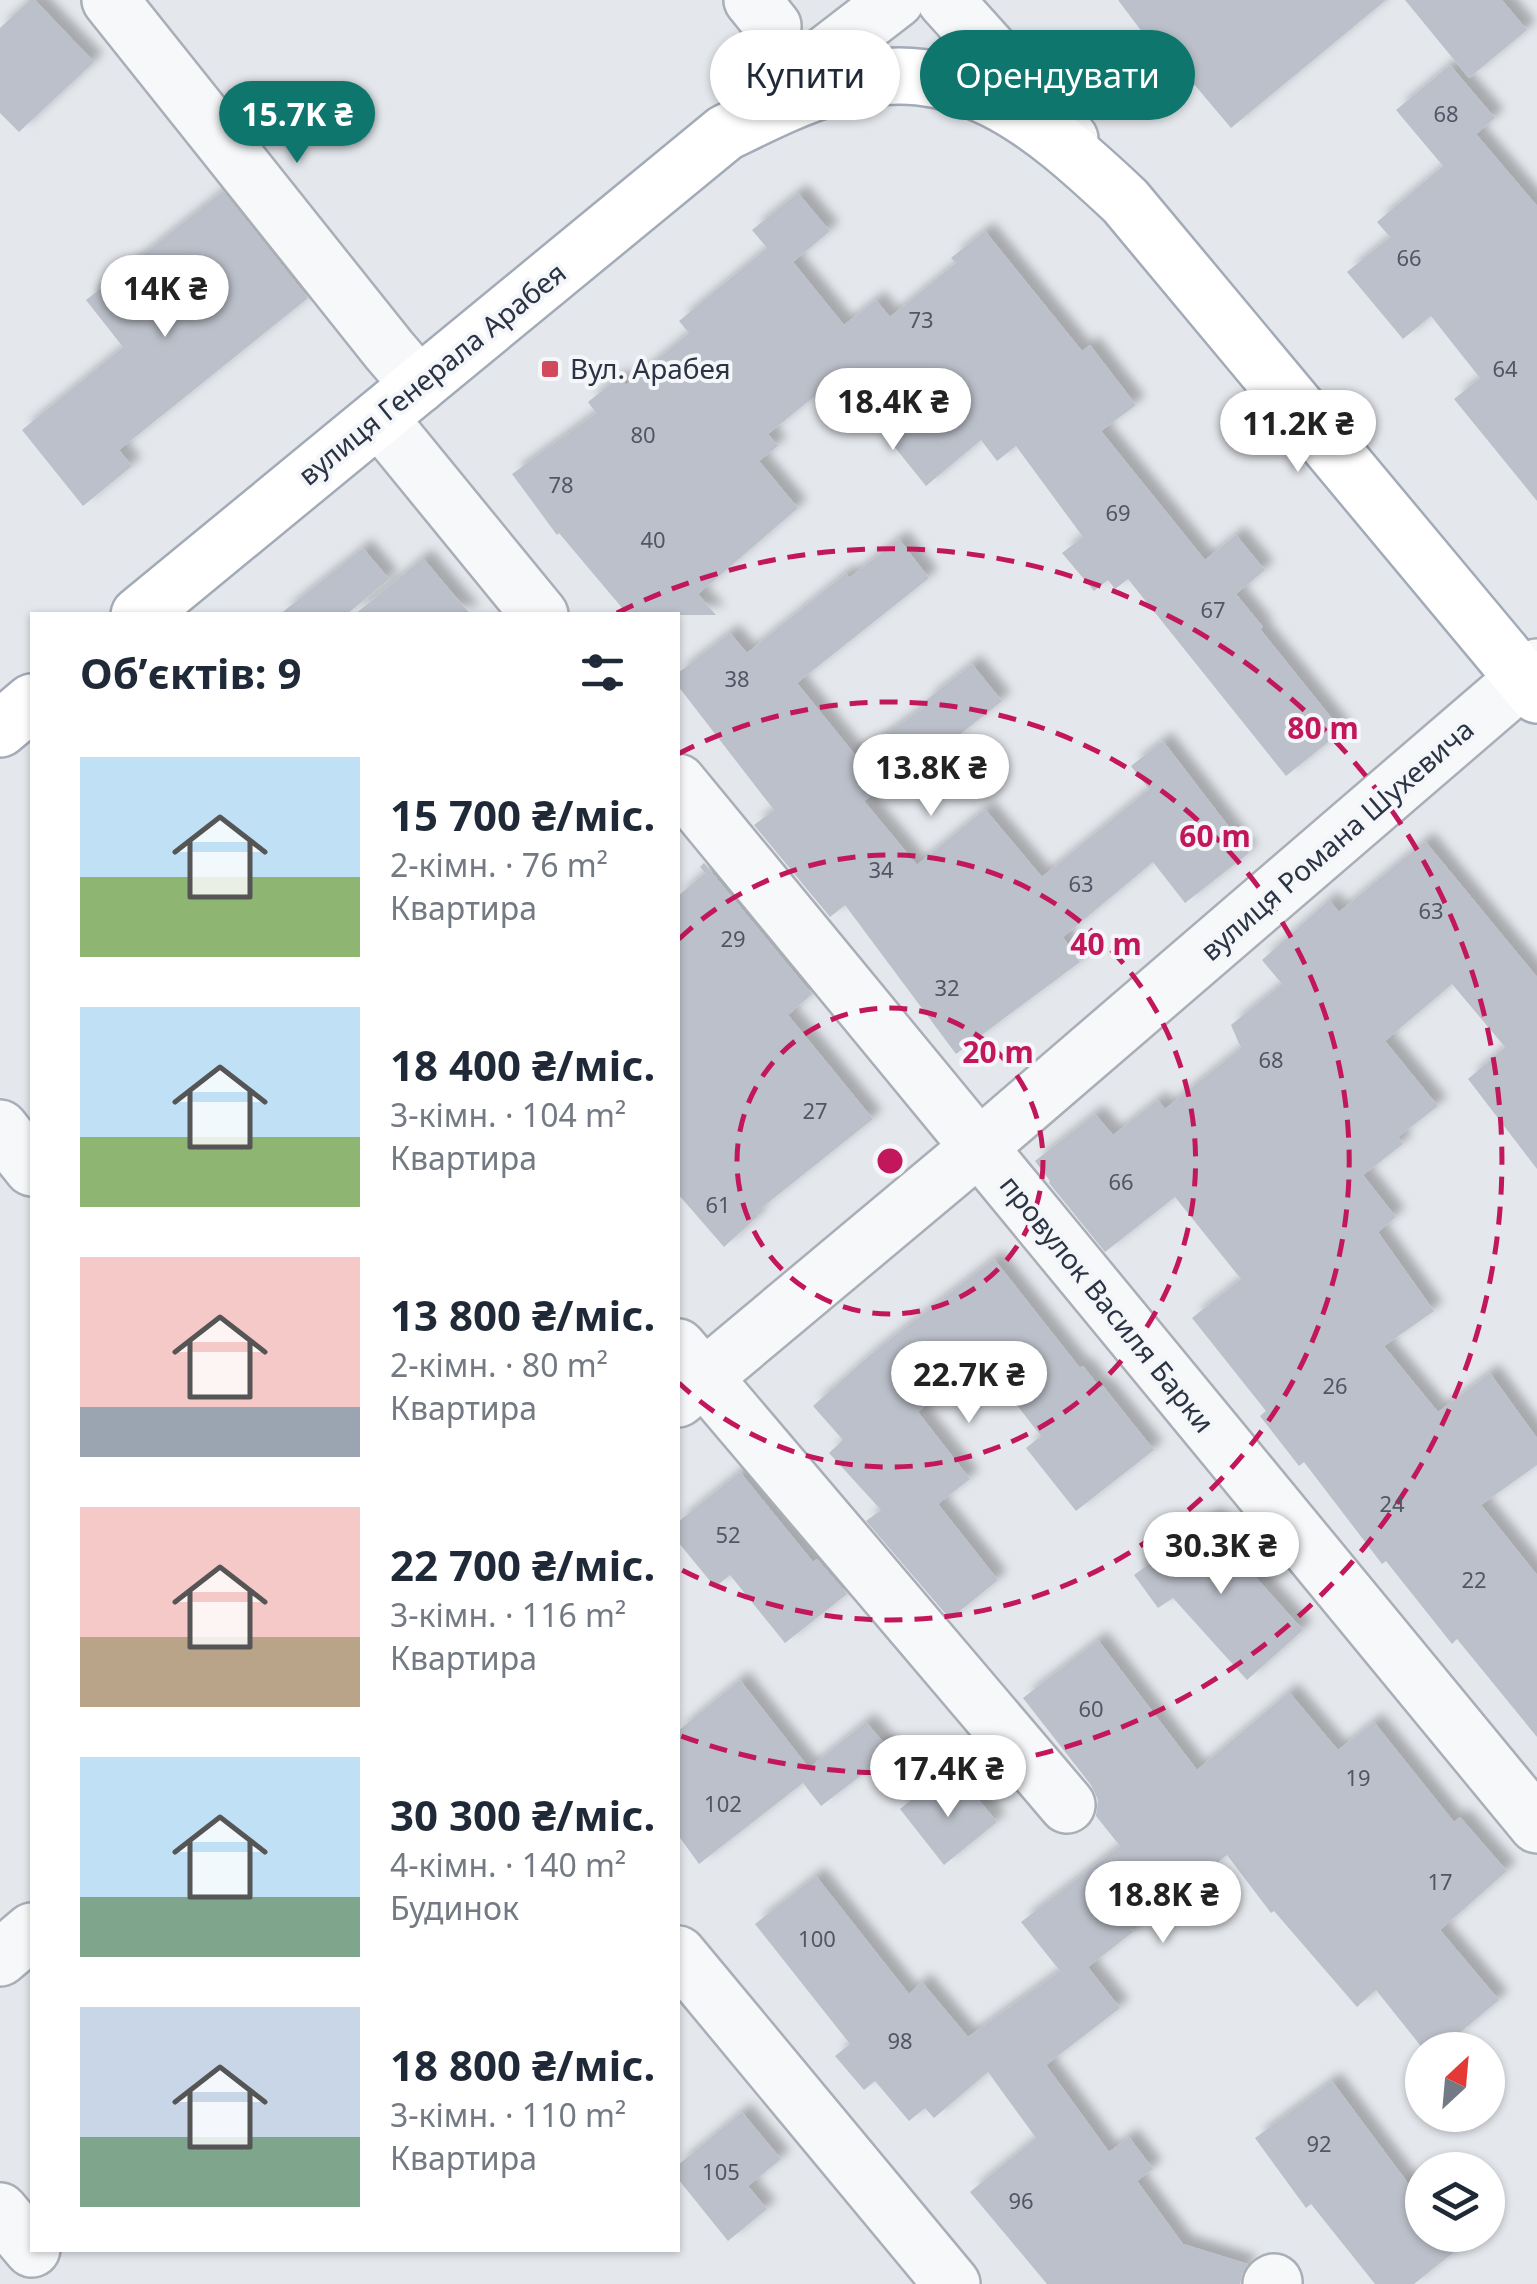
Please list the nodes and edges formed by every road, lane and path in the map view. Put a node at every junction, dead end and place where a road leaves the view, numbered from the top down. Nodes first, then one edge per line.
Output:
1 (110, 0) edge
2 (896, 0) edge
3 (946, 0) edge
4 (857, 30) edge
5 (741, 120) edge
6 (726, 132) junction
7 (1125, 200) junction
8 (399, 401) junction
9 (143, 612) edge
10 (538, 612) edge
11 (1532, 680) edge
12 (30, 704) edge
13 (0, 729) edge
14 (680, 784) edge
15 (0, 1128) edge
16 (978, 1148) junction
17 (30, 1166) edge
18 (686, 1374) edge
19 (1067, 1805) dead end
20 (1537, 1826) edge
21 (30, 1933) edge
22 (680, 1956) edge
23 (0, 1958) edge
24 (0, 2211) edge
25 (30, 2246) edge
26 (35, 2252) edge
27 (63, 2284) edge
28 (952, 2284) edge

1 - 8 street
2 - 4 street
3 - 7 street
5 - 6 street
6 - 7 main road, вулиця Генерала Арабея
6 - 8 main road, вулиця Генерала Арабея
7 - 11 main road, вулиця Генерала Арабея
8 - 9 main road, вулиця Генерала Арабея
8 - 10 street
11 - 16 street, вулиця Романа Шухевича
12 - 13 main road
14 - 16 street, провулок Василя Барки
15 - 17 street
16 - 18 street, вулиця Романа Шухевича
16 - 20 street, провулок Василя Барки
18 - 19 street
21 - 23 street
22 - 28 street
24 - 25 street
26 - 27 street

